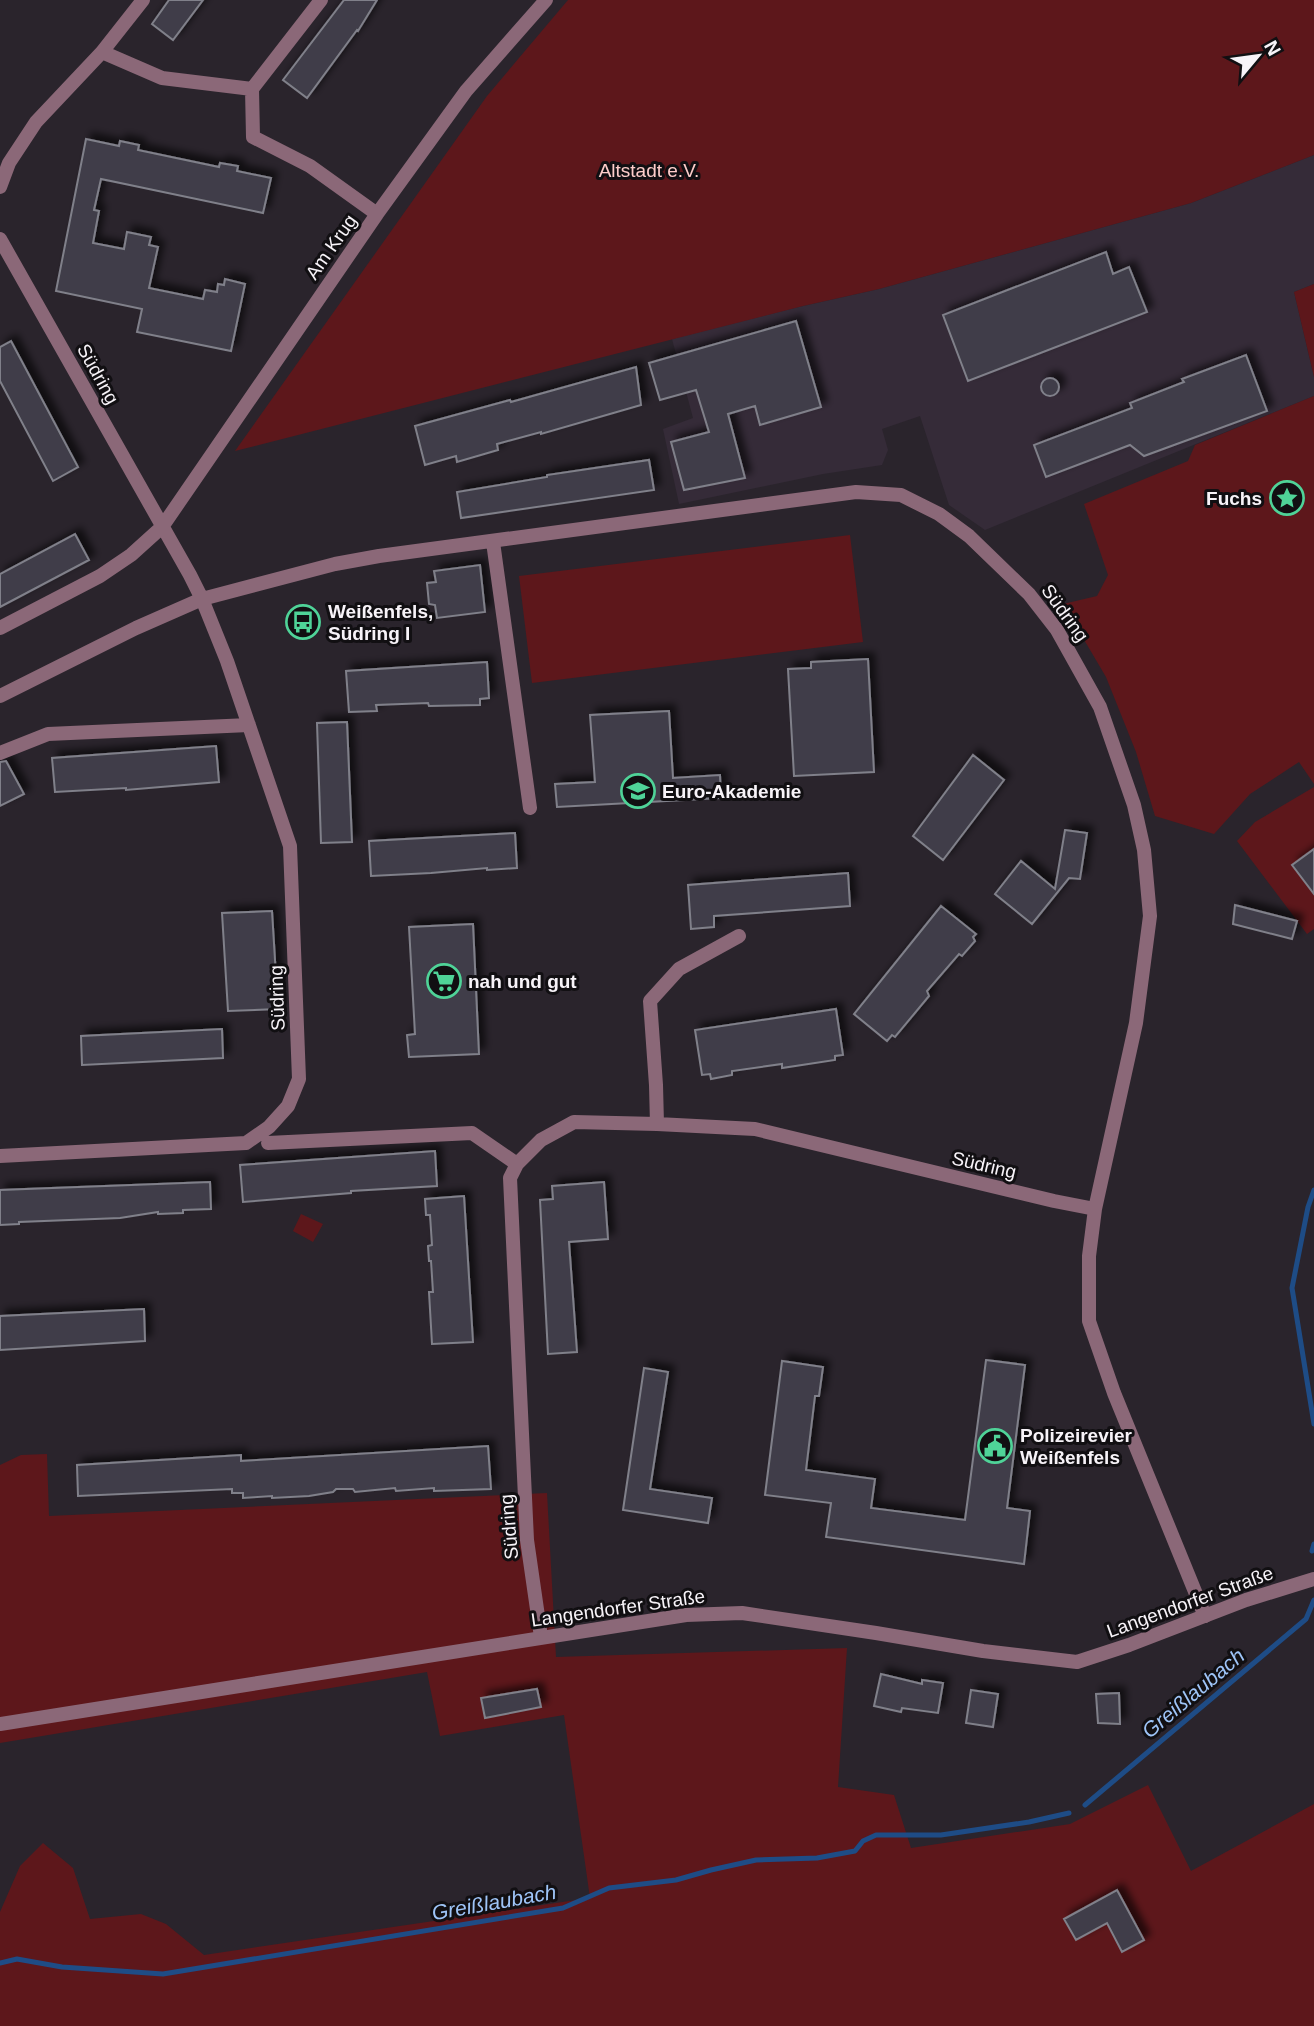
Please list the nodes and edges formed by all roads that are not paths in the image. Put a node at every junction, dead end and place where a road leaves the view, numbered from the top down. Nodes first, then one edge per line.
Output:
1 (143, 0) edge
2 (321, 0) edge
3 (546, 0) edge
4 (102, 52) junction
5 (253, 89) junction
6 (0, 187) edge
7 (377, 214) junction
8 (0, 239) edge
9 (162, 527) junction
10 (493, 542) junction
11 (202, 599) junction
12 (0, 628) edge
13 (0, 696) edge
14 (249, 725) junction
15 (0, 753) edge
16 (530, 808) dead end
17 (739, 936) dead end
18 (657, 1124) junction
19 (268, 1143) dead end
20 (0, 1156) edge
21 (517, 1164) junction
22 (1096, 1209) junction
23 (1314, 1578) edge
24 (1205, 1616) junction
25 (541, 1637) junction
26 (0, 1724) edge

1 - 4 street
2 - 5 street
3 - 7 street, Am Krug
4 - 5 street
4 - 6 street
5 - 7 street
7 - 9 street, Am Krug
8 - 9 street, Südring
9 - 11 street, Südring
9 - 12 street
10 - 11 street, Südring
10 - 16 street
10 - 22 street, Südring
11 - 13 street, Südring
11 - 14 street, Südring
14 - 15 street
14 - 20 street, Südring
17 - 18 street
18 - 21 street, Südring
18 - 22 street, Südring
19 - 21 street
21 - 25 street, Südring
22 - 24 street, Südring
23 - 24 street, Langendorfer Straße
24 - 25 street, Langendorfer Straße
25 - 26 street, Langendorfer Straße

